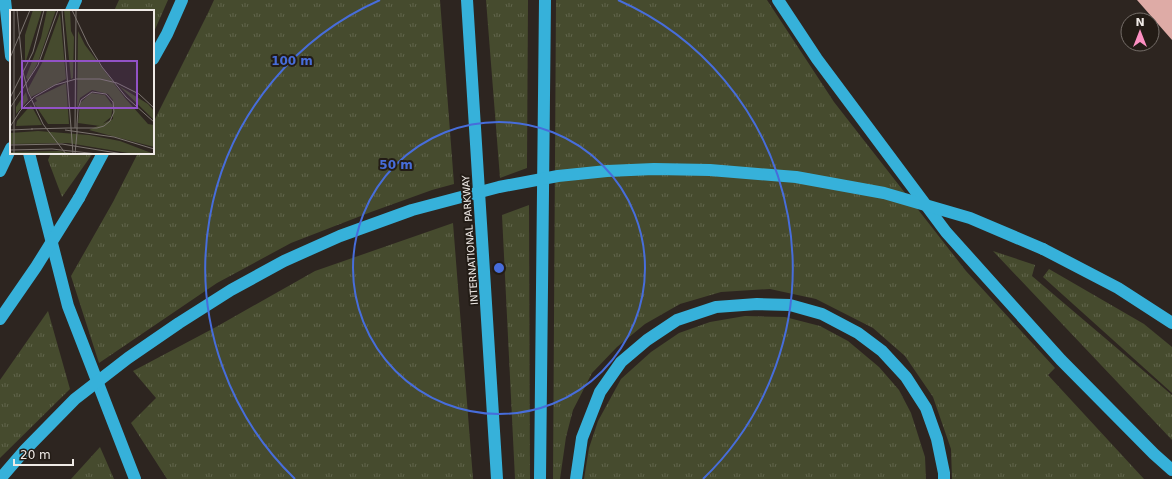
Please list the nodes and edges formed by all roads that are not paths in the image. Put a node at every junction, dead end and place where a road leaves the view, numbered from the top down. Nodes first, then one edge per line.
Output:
1 (5, 0) edge
2 (76, 0) edge
3 (182, 0) edge
4 (467, 0) edge
5 (545, 0) edge
6 (778, 0) edge
7 (71, 10) edge
8 (10, 47) edge
9 (154, 57) edge
10 (10, 150) edge
11 (29, 154) edge
12 (102, 154) edge
13 (0, 171) edge
14 (0, 319) edge
15 (1172, 323) edge
16 (1172, 470) edge
17 (133, 474) edge
18 (0, 479) edge
19 (497, 479) edge
20 (540, 479) edge
21 (576, 479) edge
22 (944, 479) edge

1 - 8 highway
2 - 7 highway
3 - 9 highway
4 - 19 highway, INTERNATIONAL PARKWAY
5 - 20 highway
6 - 16 highway
10 - 13 highway
11 - 17 highway
12 - 14 highway, bridge
15 - 18 highway, bridge
21 - 22 highway

